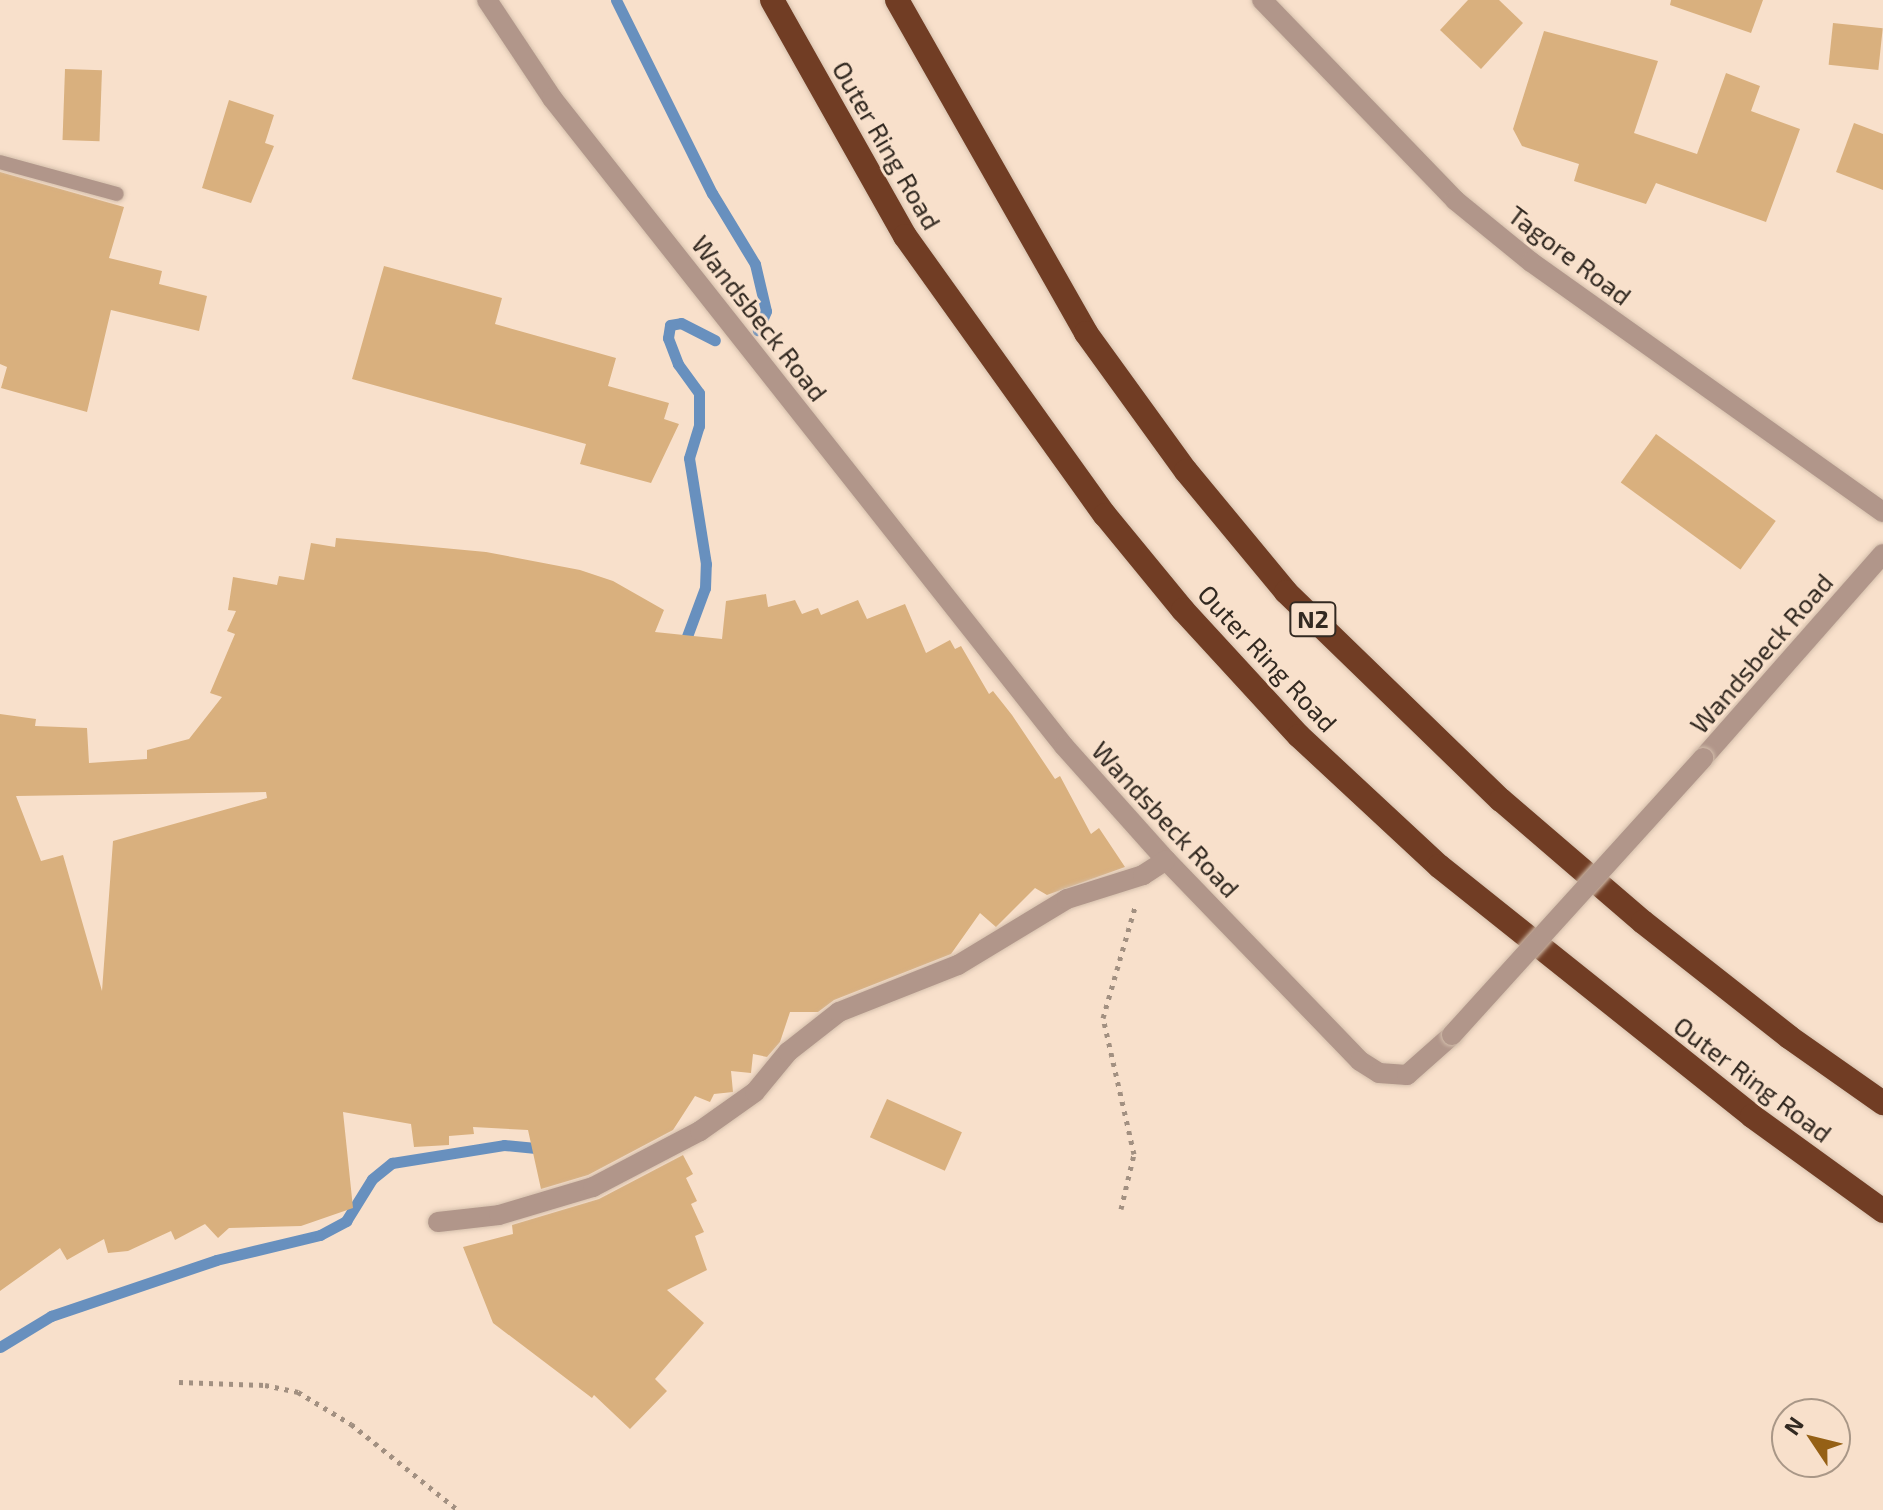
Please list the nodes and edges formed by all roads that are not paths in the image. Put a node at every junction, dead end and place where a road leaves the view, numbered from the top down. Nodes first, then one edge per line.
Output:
1 (487, 0) edge
2 (772, 0) edge
3 (897, 0) edge
4 (1262, 0) edge
5 (0, 162) edge
6 (117, 194) dead end
7 (1883, 512) edge
8 (1882, 558) edge
9 (1166, 860) junction
10 (1883, 1103) edge
11 (1883, 1211) edge
12 (438, 1222) dead end

1 - 9 street, Wandsbeck Road
2 - 11 highway, Outer Ring Road
3 - 10 highway, N2
4 - 7 street, Tagore Road
5 - 6 lane
8 - 9 street, Wandsbeck Road, bridge
9 - 12 street

